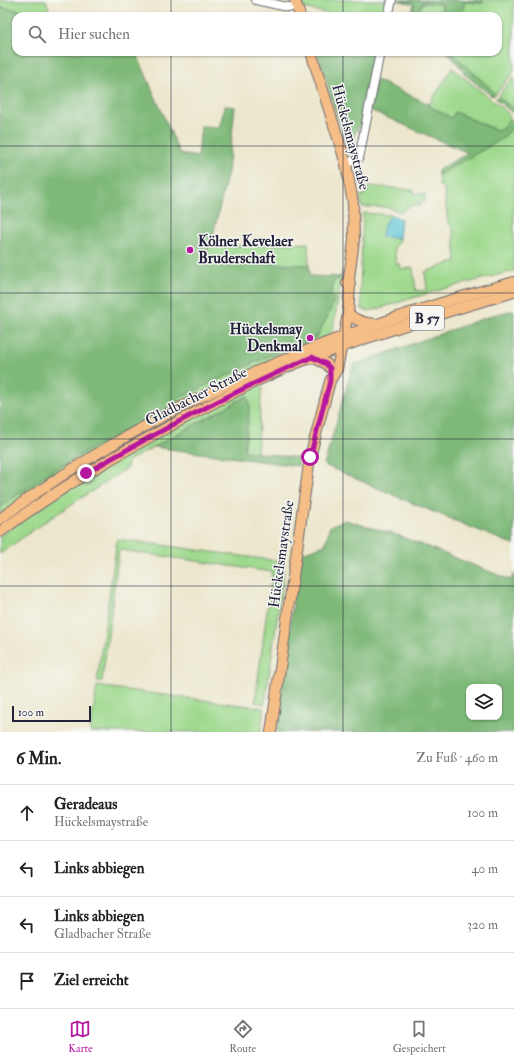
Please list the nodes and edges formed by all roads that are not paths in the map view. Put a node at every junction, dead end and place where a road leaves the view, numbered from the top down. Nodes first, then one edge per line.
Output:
1 (256, 0) edge
2 (392, 0) edge
3 (297, 8) edge
4 (389, 12) edge
5 (312, 56) edge
6 (379, 56) edge
7 (346, 164) junction
8 (349, 278) junction
9 (514, 282) edge
10 (514, 292) edge
11 (348, 314) junction
12 (377, 324) junction
13 (339, 343) junction
14 (312, 357) junction
15 (330, 368) junction
16 (330, 381) junction
17 (0, 518) edge
18 (0, 532) edge
19 (271, 732) edge

1 - 3 street
2 - 4 street
5 - 7 main road, Hückelsmaystraße
6 - 7 street
7 - 8 main road, Hückelsmaystraße
8 - 11 main road, Hückelsmaystraße
8 - 13 main road, Hückelsmaystraße
9 - 12 main road, Gladbacher Straße / B 57
10 - 13 main road, Gladbacher Straße / B 57
11 - 12 main road
11 - 13 main road, Hückelsmaystraße
12 - 13 main road, Gladbacher Straße / B 57
13 - 14 main road, Gladbacher Straße / B 57
13 - 15 main road, Hückelsmaystraße
13 - 16 main road, Hückelsmaystraße
13 - 17 main road, Gladbacher Straße / B 57
14 - 15 main road
14 - 18 main road, Gladbacher Straße / B 57
15 - 16 main road, Hückelsmaystraße
16 - 19 main road, Hückelsmaystraße

